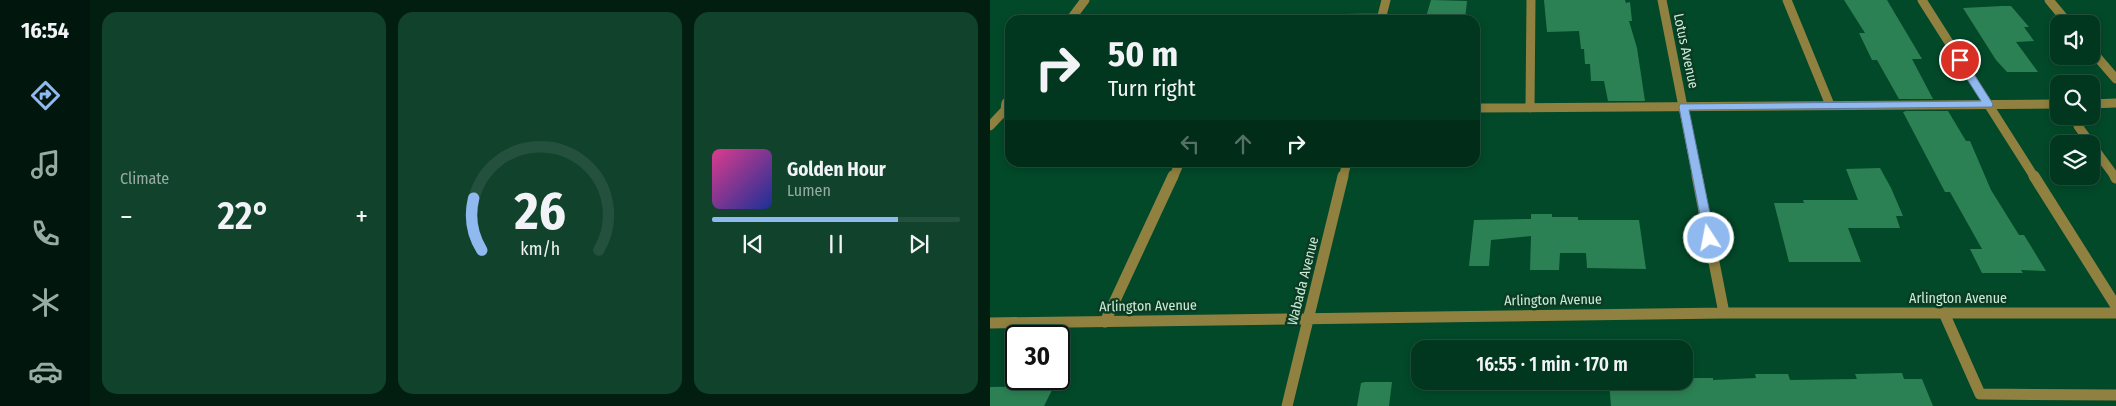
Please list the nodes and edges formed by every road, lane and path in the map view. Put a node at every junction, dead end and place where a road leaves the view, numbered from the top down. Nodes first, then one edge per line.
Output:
1 (1086, 0) edge
2 (1386, 0) edge
3 (1531, 0) edge
4 (1662, 0) edge
5 (1787, 0) edge
6 (1922, 0) edge
7 (2049, 0) edge
8 (1074, 15) edge
9 (1382, 15) edge
10 (2062, 15) edge
11 (2100, 60) edge
12 (2116, 79) edge
13 (2116, 103) edge
14 (1988, 104) junction
15 (2050, 104) edge
16 (2100, 104) edge
17 (1830, 105) junction
18 (1684, 107) junction
19 (1480, 108) edge
20 (1530, 108) junction
21 (1005, 114) edge
22 (990, 126) edge
23 (2078, 126) dead end
24 (2084, 135) edge
25 (2100, 156) edge
26 (1178, 167) edge
27 (1346, 167) edge
28 (2116, 178) edge
29 (2116, 306) edge
30 (1944, 312) junction
31 (1724, 313) junction
32 (2116, 313) edge
33 (1310, 318) junction
34 (1105, 322) junction
35 (990, 323) edge
36 (2116, 395) edge
37 (1288, 406) edge

1 - 8 street
2 - 9 street
3 - 20 street
4 - 18 street, Lotus Avenue
5 - 17 street
6 - 14 street
7 - 10 street
11 - 12 street
13 - 16 street
14 - 15 street
14 - 17 street
14 - 29 street
17 - 18 street
18 - 20 street
18 - 31 street, Lotus Avenue
19 - 20 street
21 - 22 street
23 - 24 street
25 - 28 street
26 - 34 street
27 - 33 street, Wabada Avenue
30 - 31 street, Arlington Avenue
30 - 32 street, Arlington Avenue
30 - 36 street
31 - 33 street, Arlington Avenue
33 - 34 street, Arlington Avenue
33 - 37 street, Wabada Avenue
34 - 35 street, Arlington Avenue

